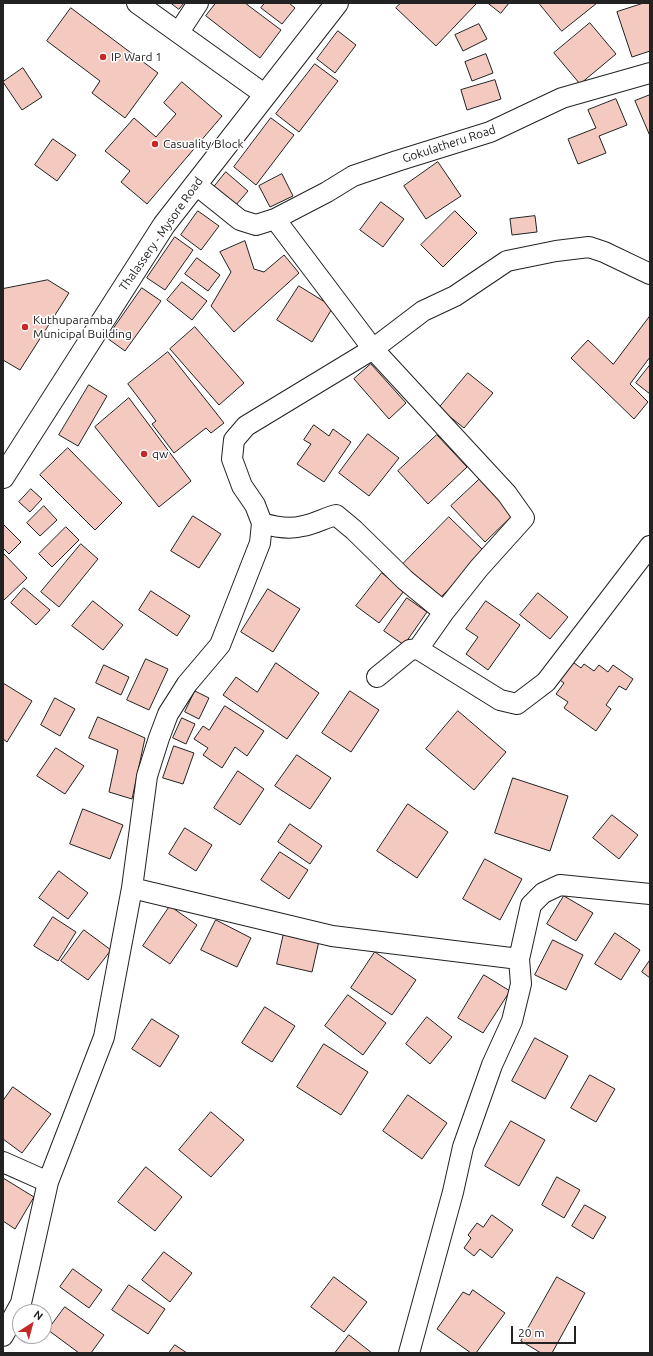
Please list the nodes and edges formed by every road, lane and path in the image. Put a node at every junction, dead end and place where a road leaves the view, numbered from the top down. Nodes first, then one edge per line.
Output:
1 (137, 3) edge
2 (198, 3) edge
3 (337, 3) edge
4 (179, 32) junction
5 (650, 73) edge
6 (264, 94) junction
7 (195, 184) junction
8 (275, 219) junction
9 (650, 274) edge
10 (373, 349) junction
11 (3, 477) edge
12 (262, 523) junction
13 (650, 546) edge
14 (444, 612) junction
15 (418, 649) junction
16 (377, 677) dead end
17 (132, 888) junction
18 (650, 894) edge
19 (519, 959) junction
20 (3, 1162) edge
21 (48, 1182) junction
22 (3, 1336) edge
23 (409, 1353) edge

1 - 4 street
2 - 4 street
3 - 6 main road, Thalassery - Mysore Road
4 - 6 street
5 - 8 street, Gokulatheru Road
6 - 7 main road, Thalassery - Mysore Road
7 - 8 street, Gokulatheru Road
7 - 11 main road, Thalassery - Mysore Road
8 - 10 street
9 - 10 street
10 - 12 street
10 - 14 street
12 - 14 street
12 - 17 street
13 - 15 street
14 - 15 street
15 - 16 street
17 - 19 street
17 - 21 street
18 - 19 street
19 - 23 street
20 - 21 street
21 - 22 street

